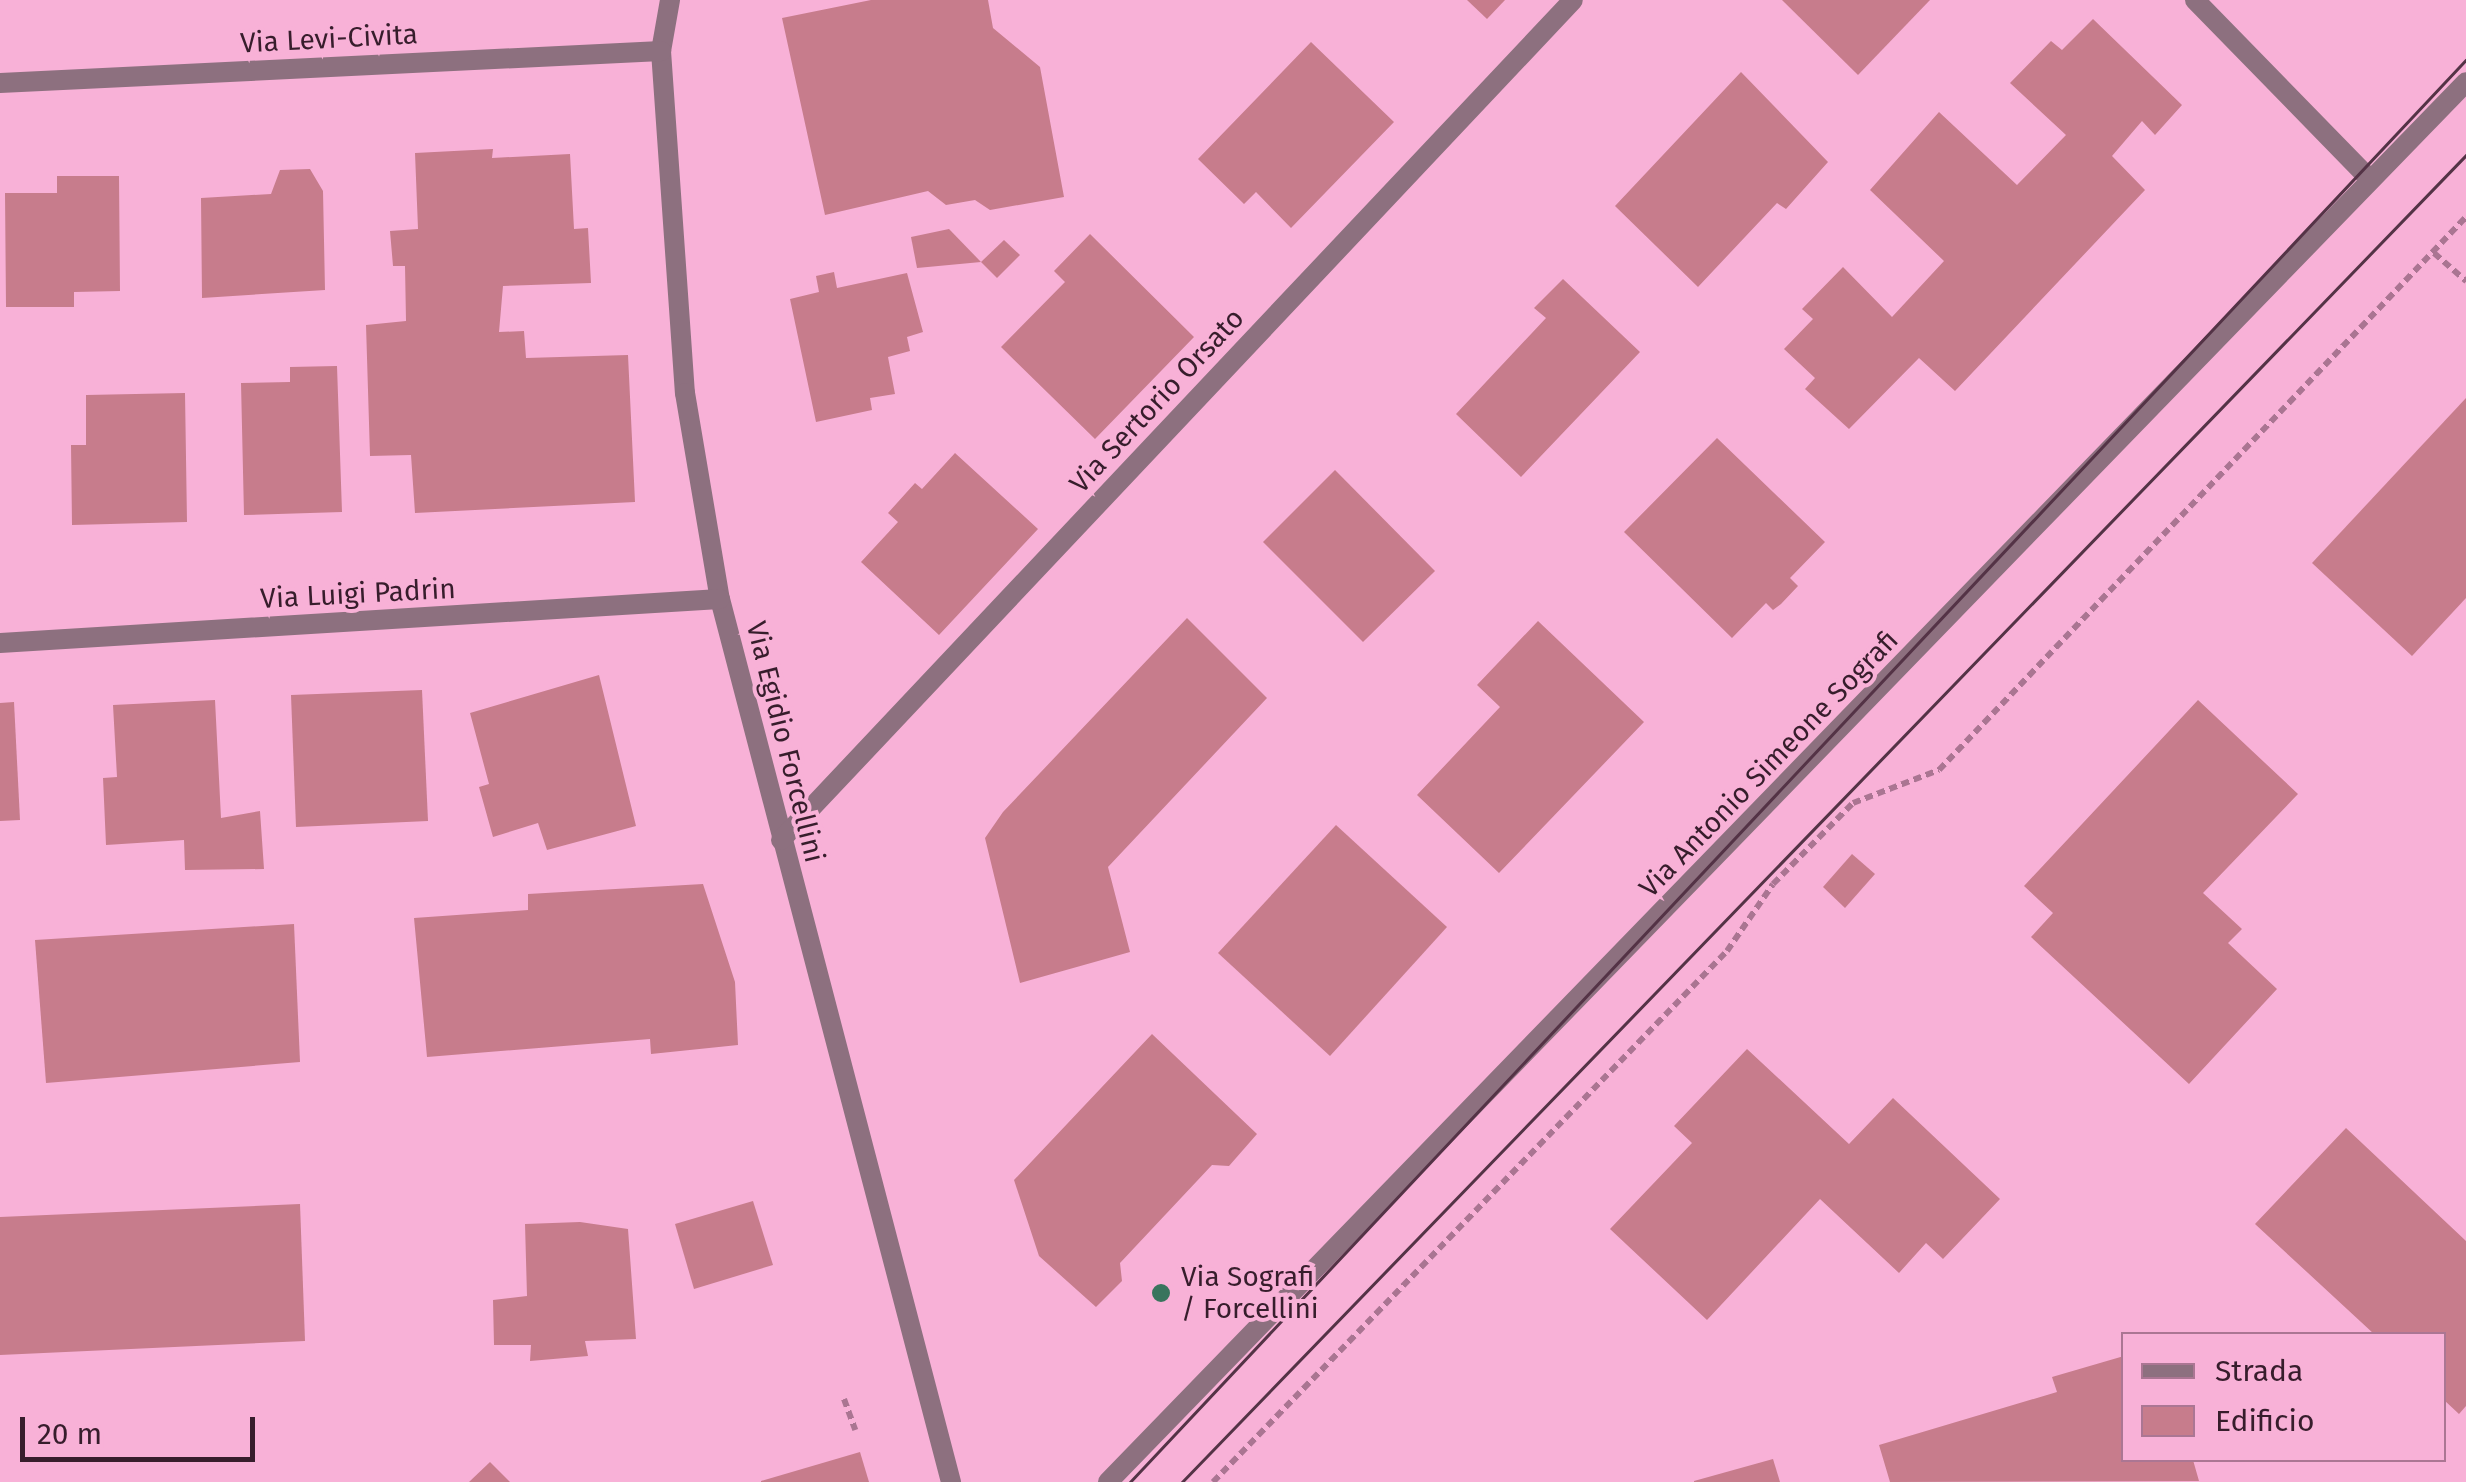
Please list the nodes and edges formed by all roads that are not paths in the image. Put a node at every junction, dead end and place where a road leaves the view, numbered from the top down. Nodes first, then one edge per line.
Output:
1 (670, 0) edge
2 (1573, 0) edge
3 (2195, 0) edge
4 (661, 51) junction
5 (2466, 82) edge
6 (0, 83) edge
7 (2369, 178) junction
8 (720, 600) junction
9 (0, 643) edge
10 (781, 840) junction
11 (950, 1482) edge
12 (1108, 1482) edge

1 - 4 street, Via Egidio Forcellini
2 - 10 street, Via Sertorio Orsato
3 - 7 street
4 - 6 street, Via Levi-Civita
4 - 8 street, Via Egidio Forcellini
5 - 7 street, Via Antonio Simeone Sografi
7 - 12 street, Via Antonio Simeone Sografi
8 - 9 street, Via Luigi Padrin
8 - 10 street, Via Egidio Forcellini
10 - 11 street, Via Egidio Forcellini

